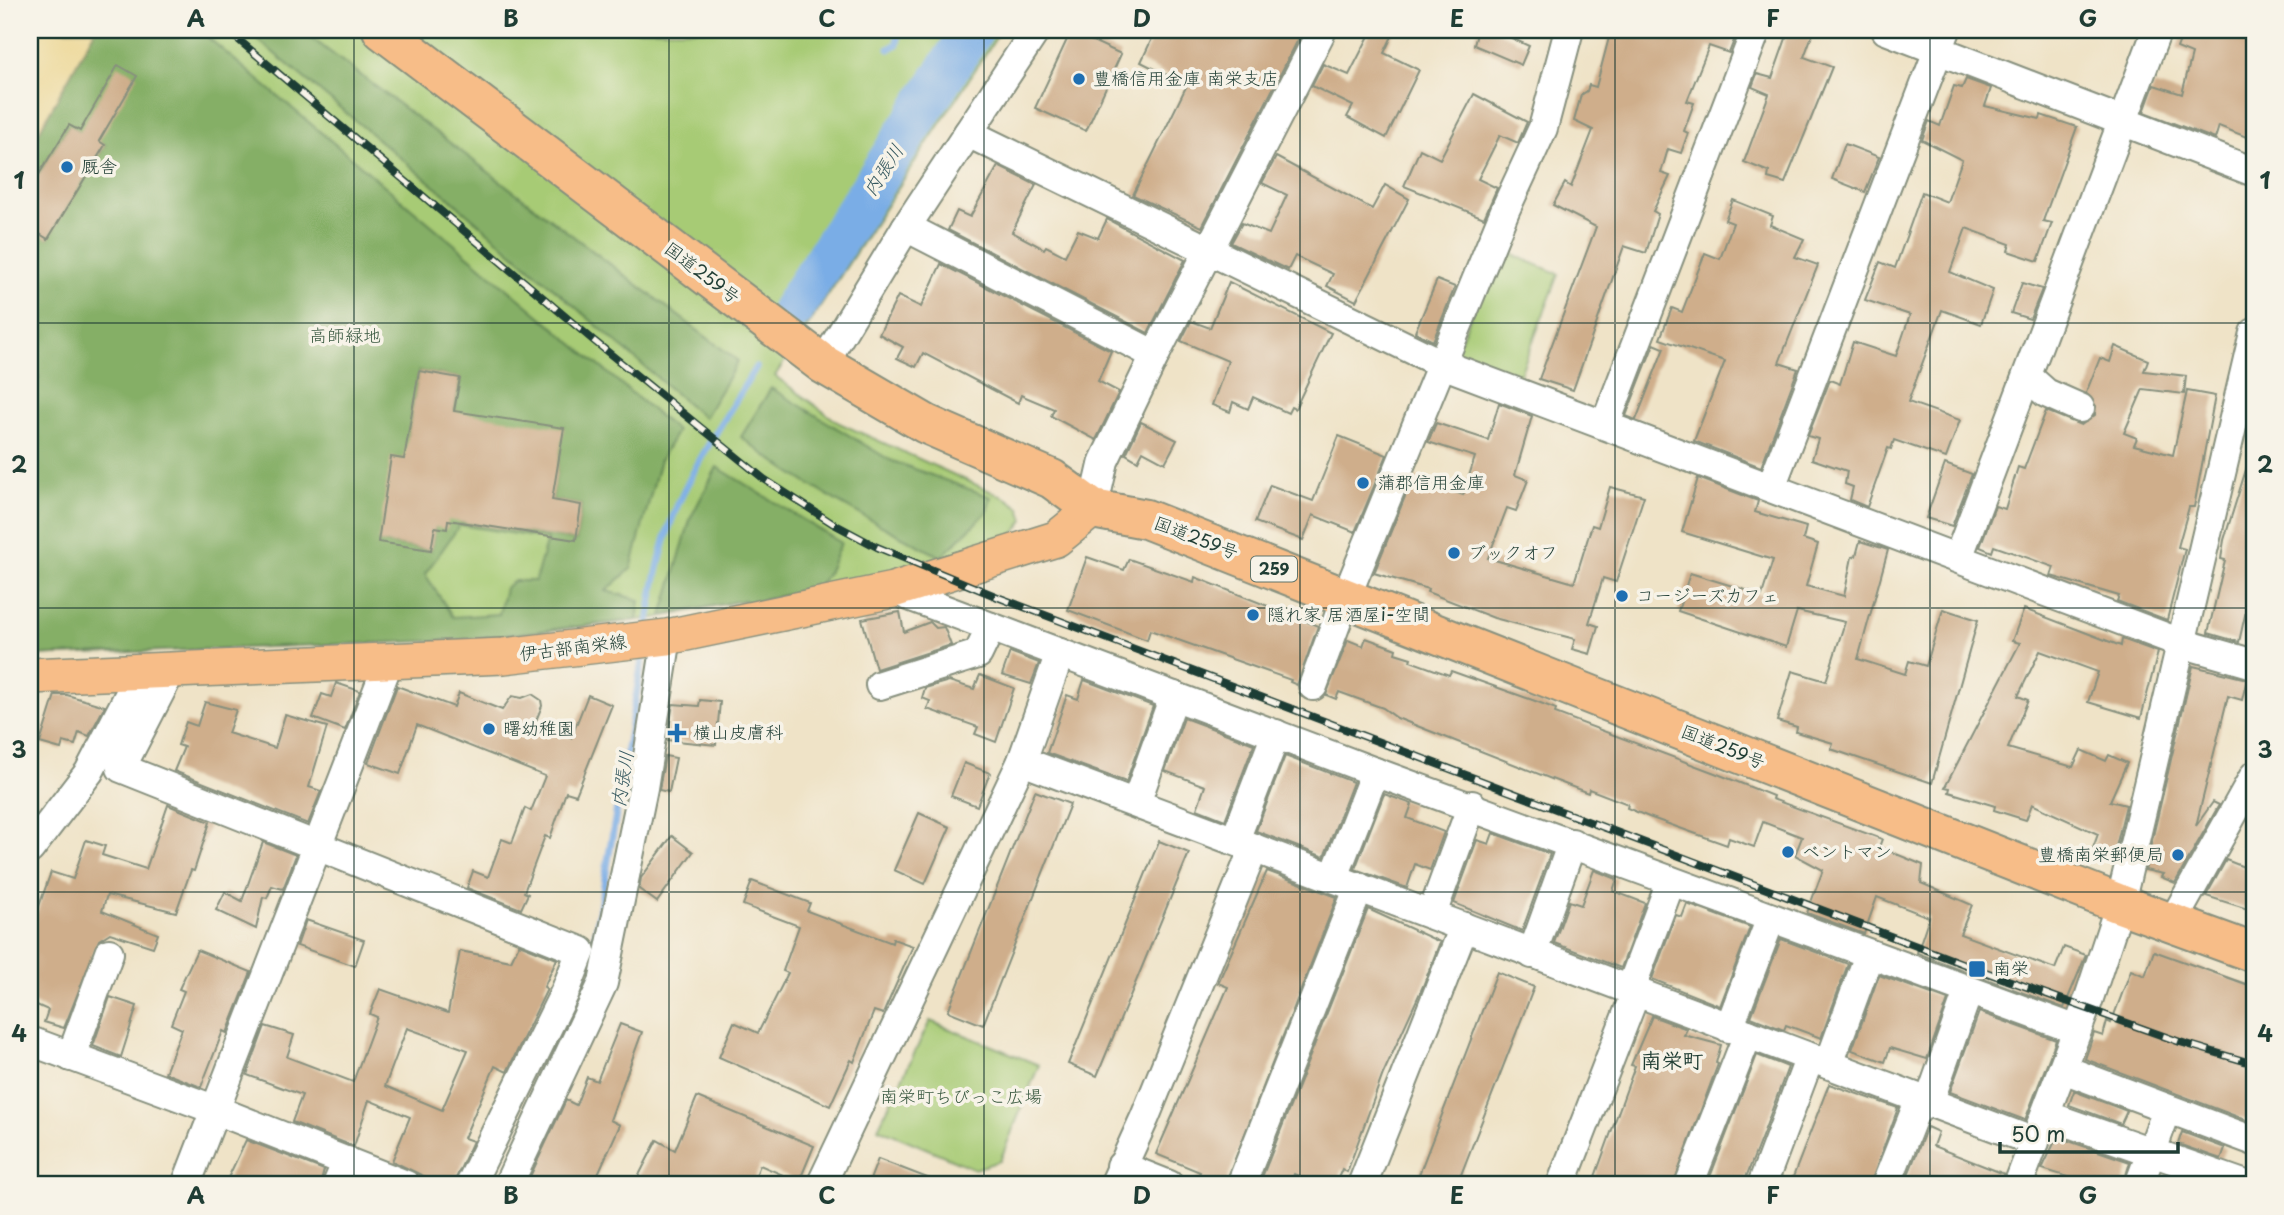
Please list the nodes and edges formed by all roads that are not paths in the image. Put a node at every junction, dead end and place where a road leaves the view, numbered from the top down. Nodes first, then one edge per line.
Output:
1 (382, 30) edge
2 (1036, 30) edge
3 (1322, 30) edge
4 (1569, 30) edge
5 (1756, 30) edge
6 (1886, 30) edge
7 (2157, 30) edge
8 (1942, 40) edge
9 (2122, 121) junction
10 (968, 133) junction
11 (2254, 172) edge
12 (906, 227) junction
13 (1208, 252) junction
14 (2254, 333) edge
15 (1155, 355) junction
16 (823, 364) junction
17 (1442, 364) junction
18 (2026, 376) junction
19 (2080, 408) dead end
20 (1605, 425) junction
21 (1771, 487) junction
22 (1093, 509) junction
23 (1958, 558) junction
24 (893, 590) junction
25 (1346, 597) junction
26 (991, 628) junction
27 (653, 639) junction
28 (2181, 643) junction
29 (1060, 653) junction
30 (389, 661) junction
31 (2254, 664) edge
32 (156, 671) junction
33 (30, 676) edge
34 (880, 685) dead end
35 (1313, 686) dead end
36 (1174, 696) junction
37 (1276, 734) junction
38 (1022, 761) junction
39 (1375, 772) junction
40 (2254, 776) edge
41 (1136, 803) junction
42 (1472, 805) junction
43 (2253, 820) edge
44 (1572, 843) junction
45 (1245, 844) junction
46 (2216, 845) junction
47 (318, 848) junction
48 (30, 849) edge
49 (1671, 881) junction
50 (1346, 882) junction
51 (2120, 904) junction
52 (1432, 914) junction
53 (1771, 918) junction
54 (2172, 923) junction
55 (1464, 927) junction
56 (110, 953) dead end
57 (2254, 953) edge
58 (1532, 954) junction
59 (1869, 955) junction
60 (1968, 992) junction
61 (1635, 994) junction
62 (2077, 1030) junction
63 (1739, 1031) junction
64 (30, 1041) edge
65 (71, 1057) junction
66 (1820, 1061) junction
67 (2063, 1069) junction
68 (1925, 1101) junction
69 (216, 1110) junction
70 (2167, 1110) junction
71 (2046, 1115) junction
72 (2254, 1141) edge
73 (2035, 1142) junction
74 (2151, 1152) junction
75 (2254, 1158) edge
76 (342, 1173) edge
77 (1117, 1176) edge
78 (186, 1185) edge
79 (406, 1185) edge
80 (470, 1185) edge
81 (508, 1185) edge
82 (821, 1185) edge
83 (1169, 1185) edge
84 (1241, 1185) edge
85 (1362, 1185) edge
86 (1561, 1185) edge
87 (1689, 1185) edge
88 (1762, 1185) edge
89 (1886, 1185) edge
90 (2018, 1185) edge
91 (2139, 1185) edge
92 (2246, 1185) edge

1 - 16 highway, 国道259号 / 259
2 - 10 street
3 - 13 street
4 - 17 street
5 - 20 street
6 - 8 street
7 - 9 street
8 - 9 street
8 - 21 street
9 - 11 street
9 - 18 street
10 - 12 street
10 - 13 street
12 - 15 street
12 - 16 street
13 - 15 street
13 - 17 street
14 - 28 street
15 - 22 street
16 - 22 highway, 国道259号 / 259
17 - 20 street
17 - 25 street
18 - 19 street
18 - 23 street
20 - 21 street
21 - 23 street
22 - 24 main road, 伊古部南栄線
22 - 25 highway, 国道259号 / 259
23 - 28 street
24 - 26 street
24 - 27 main road, 伊古部南栄線
25 - 35 street
25 - 51 highway, 国道259号 / 259
26 - 29 street
26 - 34 street
27 - 30 main road, 伊古部南栄線
27 - 81 street
28 - 31 street
28 - 51 street
29 - 36 street
29 - 38 street
30 - 32 main road, 伊古部南栄線
30 - 47 street
32 - 33 main road, 伊古部南栄線
32 - 47 street
32 - 48 street
36 - 37 street
36 - 41 street
37 - 39 street
37 - 45 street
38 - 41 street
38 - 82 street
39 - 42 street
39 - 50 street
40 - 46 street
41 - 45 street
42 - 44 street
42 - 52 street
43 - 46 street
44 - 49 street
44 - 58 street
45 - 50 street
45 - 77 street
46 - 54 street
47 - 69 street
47 - 80 street
49 - 53 street
49 - 61 street
50 - 52 street
50 - 84 street
51 - 54 highway, 国道259号 / 259
51 - 62 street
52 - 55 street
53 - 59 street
53 - 63 street
54 - 57 highway, 国道259号 / 259
55 - 58 street
55 - 85 street
56 - 65 street
58 - 61 street
59 - 60 street
59 - 66 street
60 - 62 street
60 - 68 street
61 - 63 street
61 - 86 street
62 - 67 street
63 - 66 street
63 - 87 street
64 - 65 street
65 - 69 street
66 - 68 street
66 - 88 street
67 - 70 street
67 - 71 street
68 - 73 street
68 - 89 street
69 - 76 street
69 - 78 street
70 - 72 street
70 - 74 street
71 - 73 street
71 - 74 street
73 - 90 street
74 - 91 street
74 - 92 street
75 - 92 street
76 - 79 street
77 - 83 street

